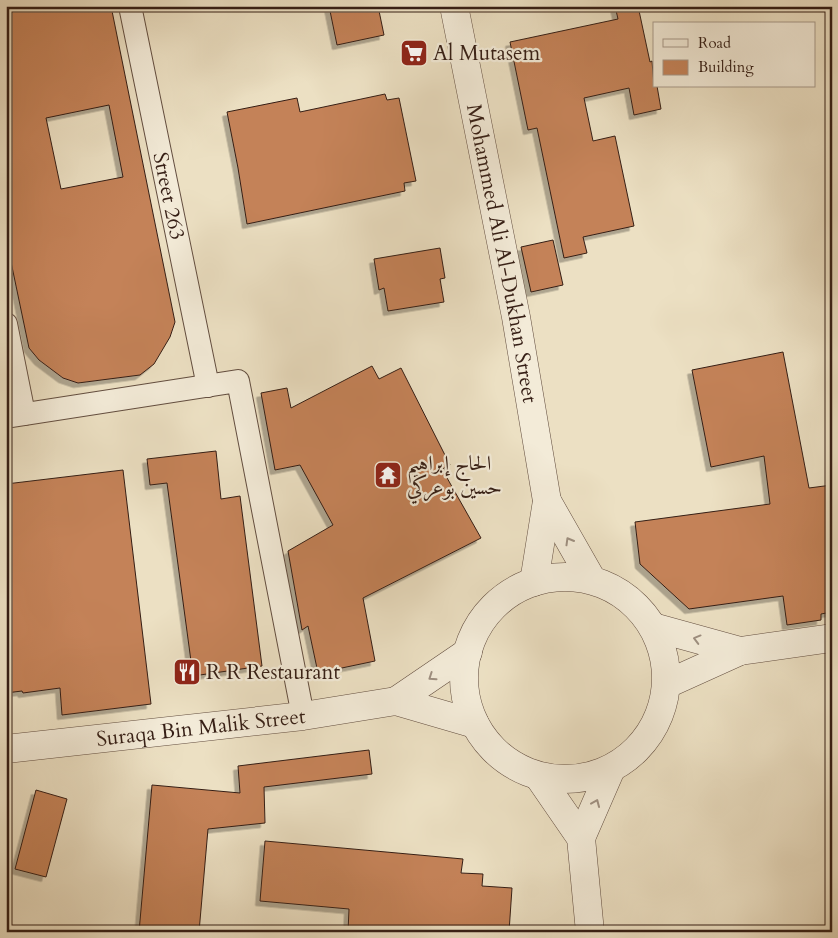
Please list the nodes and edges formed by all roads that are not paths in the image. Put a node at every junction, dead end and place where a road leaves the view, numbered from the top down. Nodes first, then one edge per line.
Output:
1 (130, 6) edge
2 (454, 6) edge
3 (6, 324) edge
4 (208, 386) junction
5 (15, 416) edge
6 (547, 501) junction
7 (592, 580) junction
8 (534, 582) junction
9 (653, 627) junction
10 (832, 638) edge
11 (740, 651) junction
12 (468, 652) junction
13 (667, 684) junction
14 (396, 701) junction
15 (303, 716) junction
16 (475, 724) junction
17 (6, 749) edge
18 (611, 769) junction
19 (539, 777) junction
20 (581, 838) junction
21 (590, 932) edge

1 - 4 street, Street 263
2 - 6 street, Mohammed Ali Al-Dukhan Street
3 - 5 street
4 - 5 street
4 - 15 street
7 -> 6 street, Mohammed Ali Al-Dukhan Street
6 - 8 street, Mohammed Ali Al-Dukhan Street
7 - 8 street
7 - 9 street
8 - 12 street
11 -> 9 street
9 - 13 street
10 - 11 street
11 - 13 street
12 -> 14 street, Suraqa Bin Malik Street
12 - 16 street
13 - 18 street
14 - 15 street, Suraqa Bin Malik Street
14 - 16 street, Suraqa Bin Malik Street
15 - 17 street, Suraqa Bin Malik Street
16 - 19 street
18 - 19 street
20 -> 18 street
19 - 20 street
20 - 21 street

